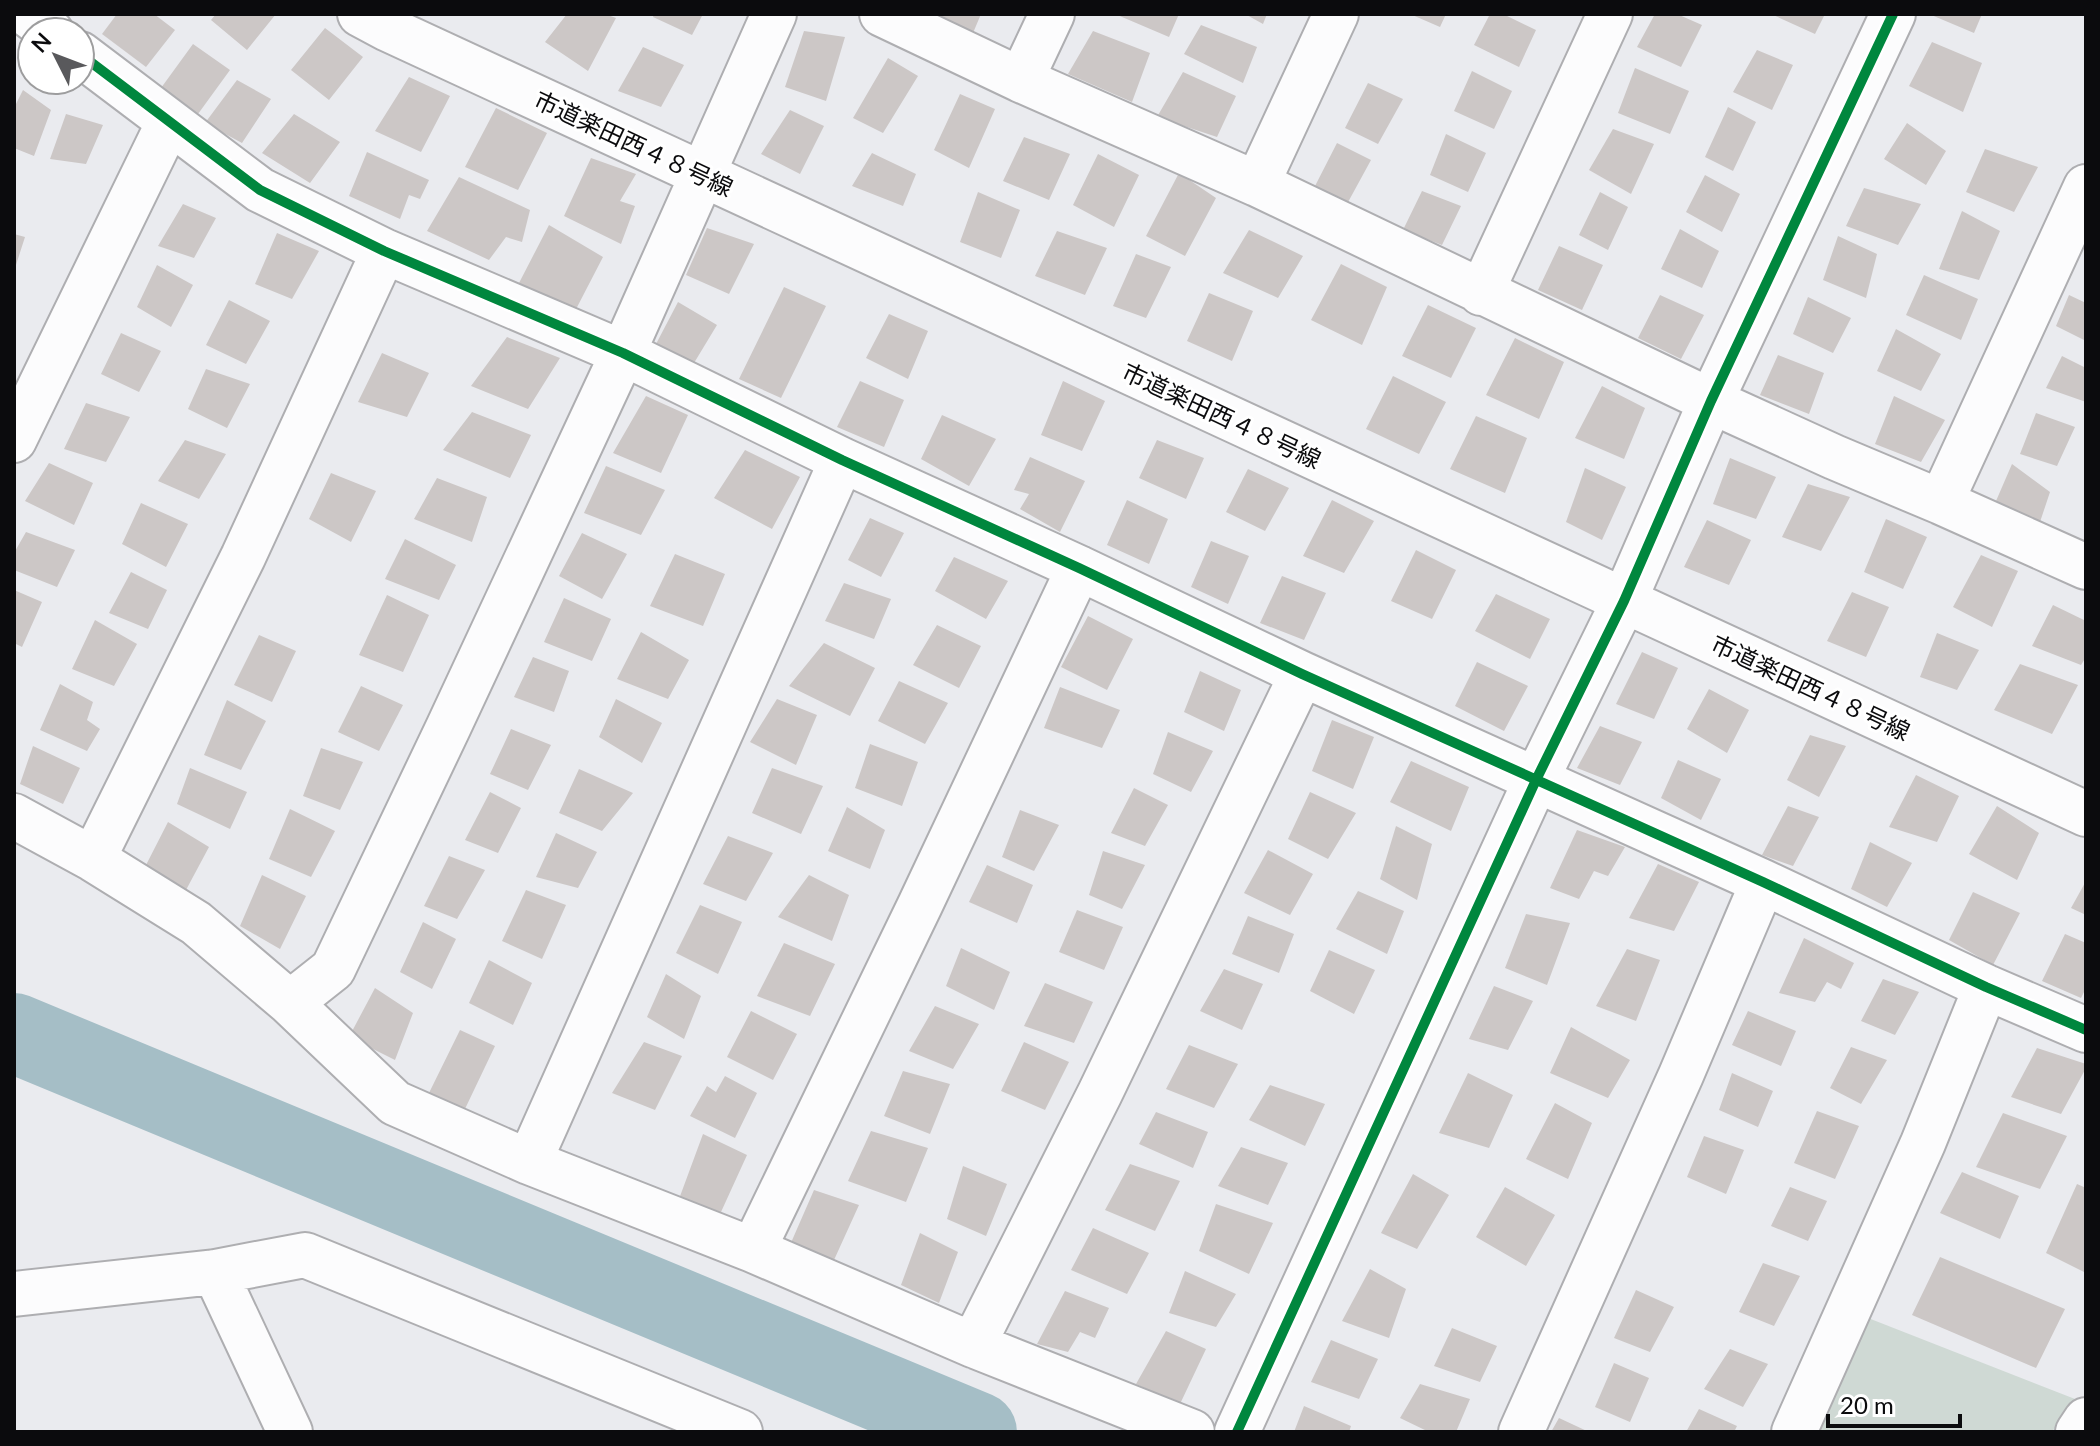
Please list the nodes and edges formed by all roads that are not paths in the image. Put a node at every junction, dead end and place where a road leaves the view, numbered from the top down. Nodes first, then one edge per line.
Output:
1 (360, 14) edge
2 (774, 14) edge
3 (882, 14) edge
4 (1052, 14) edge
5 (1336, 14) edge
6 (1610, 14) edge
7 (1893, 14) edge
8 (96, 66) edge
9 (1021, 80) junction
10 (169, 122) junction
11 (703, 175) junction
12 (1257, 184) junction
13 (2086, 187) edge
14 (384, 251) junction
15 (1481, 293) junction
16 (623, 353) junction
17 (1711, 401) junction
18 (14, 440) edge
19 (842, 460) junction
20 (1941, 502) junction
21 (2086, 567) edge
22 (1079, 568) junction
23 (1624, 601) junction
24 (1302, 674) junction
25 (1536, 780) junction
26 (2086, 814) edge
27 (14, 816) edge
28 (93, 859) junction
29 (1763, 882) junction
30 (1986, 987) junction
31 (290, 1003) junction
32 (2086, 1030) edge
33 (529, 1162) junction
34 (753, 1250) junction
35 (215, 1272) junction
36 (14, 1294) edge
37 (973, 1345) junction
38 (2086, 1420) edge
39 (290, 1432) edge
40 (740, 1432) edge
41 (1192, 1432) edge
42 (1237, 1432) edge
43 (1521, 1432) edge
44 (1794, 1432) edge
45 (2078, 1432) edge

1 - 11 street, 市道楽田西４８号線
2 - 11 street
3 - 9 street
4 - 9 street
5 - 12 street
6 - 15 street
7 - 17 street
8 - 10 street
9 - 12 street
10 - 14 street
10 - 18 street
11 - 16 street
11 - 23 street, 市道楽田西４８号線
12 - 15 street
13 - 20 street
14 - 16 street
14 - 28 street
15 - 17 street
16 - 19 street
16 - 31 street
17 - 20 street
17 - 23 street
19 - 22 street
19 - 33 street
20 - 21 street
22 - 24 street
22 - 34 street
23 - 25 street
23 - 26 street, 市道楽田西４８号線
24 - 25 street
24 - 37 street
25 - 29 street
25 - 42 street
27 - 28 street
28 - 31 street
29 - 30 street
29 - 43 street
30 - 32 street
30 - 44 street
31 - 33 street
33 - 34 street
34 - 37 street
35 - 36 street
35 - 39 street
35 - 40 street
37 - 41 street
38 - 45 street

